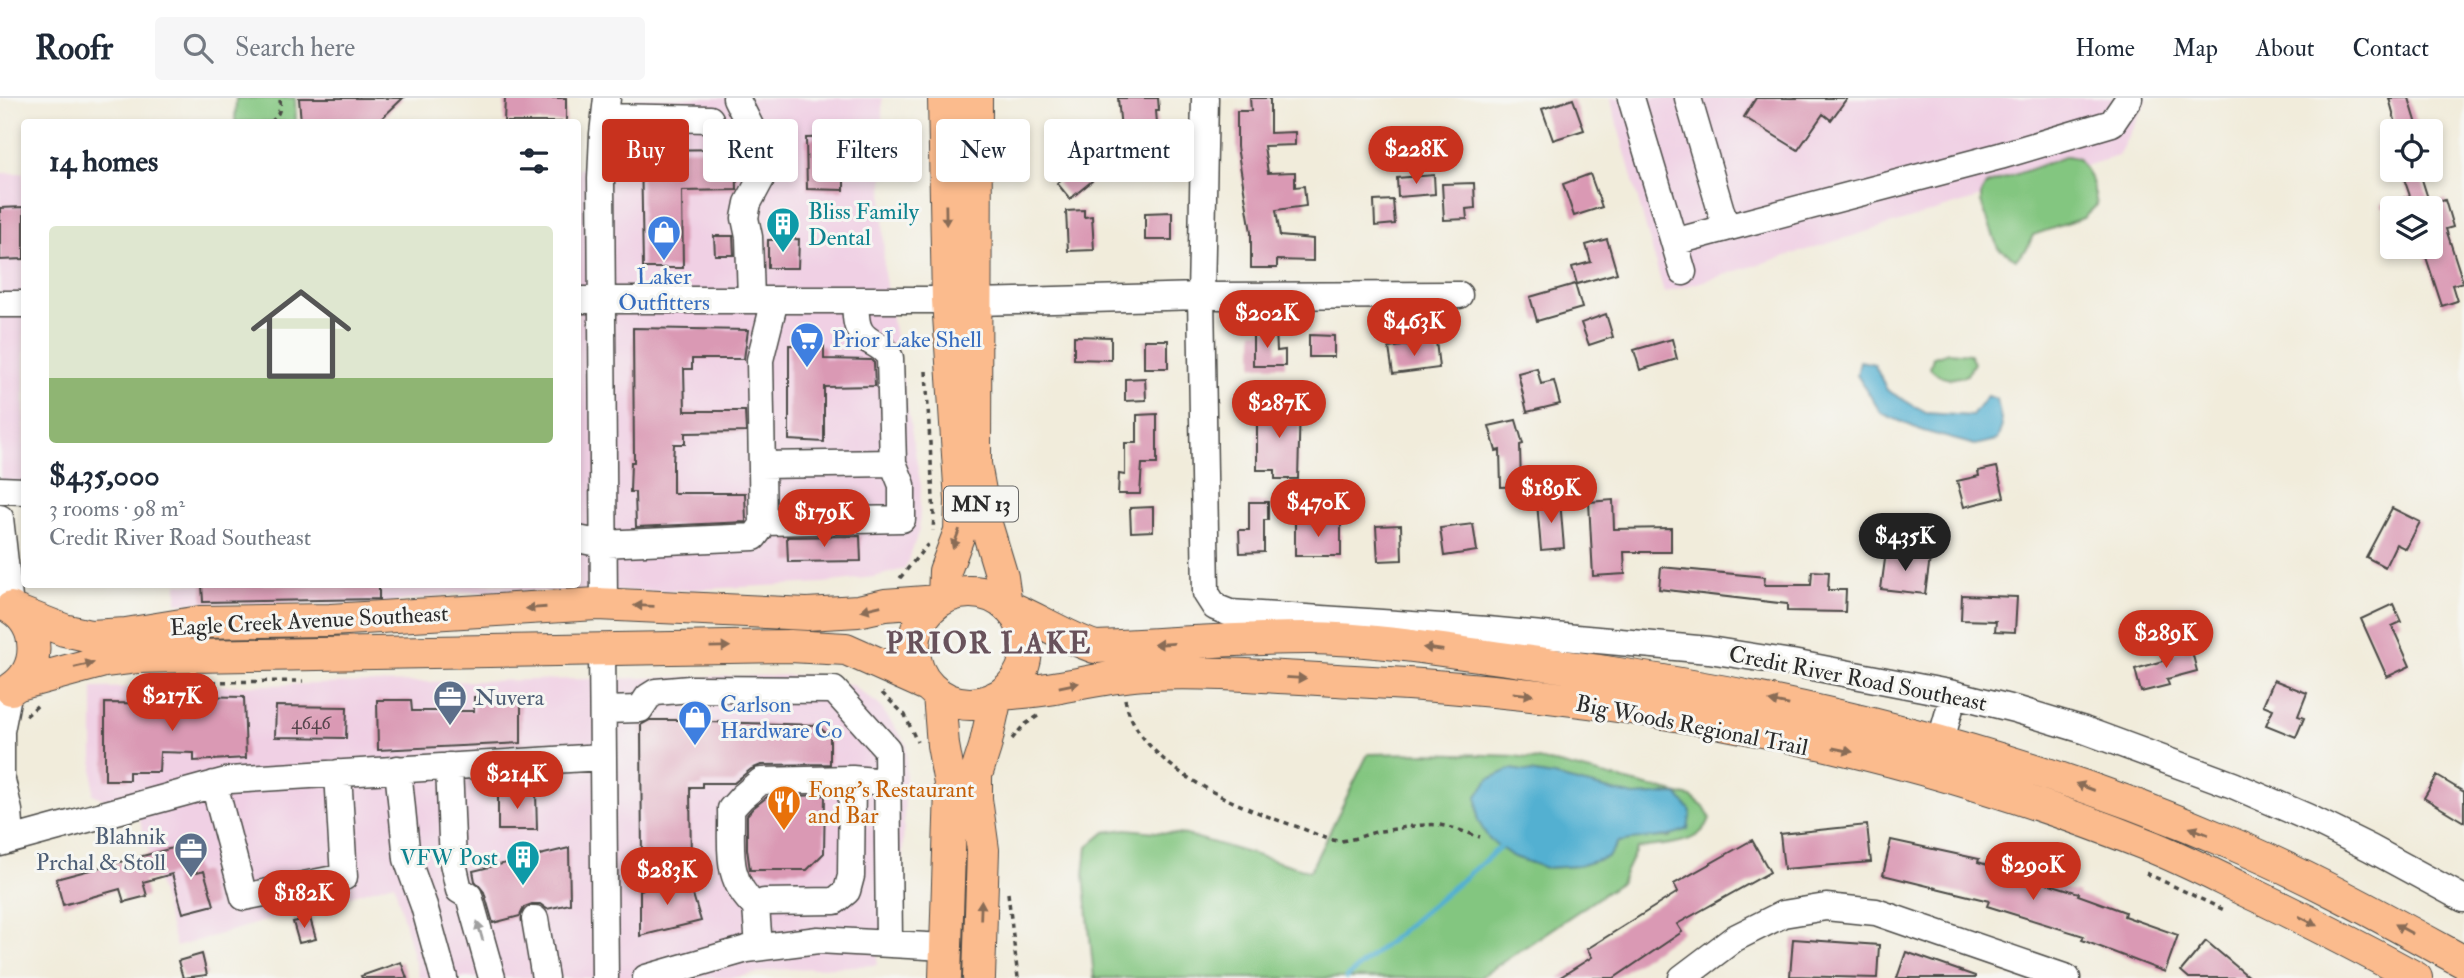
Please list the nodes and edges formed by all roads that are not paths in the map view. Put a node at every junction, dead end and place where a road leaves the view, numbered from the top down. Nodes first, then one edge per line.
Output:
1 (736, 98) edge
2 (944, 98) edge
3 (976, 98) edge
4 (1205, 98) edge
5 (1631, 98) edge
6 (1688, 98) edge
7 (2129, 98) edge
8 (606, 107) edge
9 (710, 119) dead end
10 (590, 153) edge
11 (1726, 228) junction
12 (1674, 242) junction
13 (1683, 272) dead end
14 (1459, 295) dead end
15 (1201, 296) junction
16 (590, 299) edge
17 (763, 300) junction
18 (855, 301) junction
19 (962, 301) junction
20 (0, 304) edge
21 (21, 304) edge
22 (894, 463) junction
23 (762, 465) junction
24 (0, 490) edge
25 (21, 491) edge
26 (0, 518) edge
27 (763, 522) junction
28 (590, 541) edge
29 (941, 599) junction
30 (604, 604) junction
31 (9, 607) edge
32 (1008, 607) junction
33 (602, 649) junction
34 (327, 653) junction
35 (9, 689) edge
36 (934, 691) junction
37 (1954, 694) junction
38 (999, 696) junction
39 (603, 710) junction
40 (1941, 740) junction
41 (603, 757) junction
42 (449, 766) junction
43 (398, 769) junction
44 (338, 773) junction
45 (852, 779) junction
46 (887, 782) junction
47 (214, 784) junction
48 (4, 836) edge
49 (459, 890) junction
50 (2464, 899) edge
51 (422, 900) junction
52 (756, 907) junction
53 (535, 919) dead end
54 (889, 942) junction
55 (759, 947) junction
56 (945, 947) junction
57 (2464, 962) edge
58 (444, 978) edge
59 (492, 978) edge
60 (545, 978) edge
61 (605, 978) edge
62 (646, 978) edge
63 (946, 978) edge
64 (979, 978) edge
65 (1682, 978) edge
66 (2067, 978) edge
67 (2416, 978) edge

1 - 17 street
2 -> 19 main road, MN 13
3 - 19 main road, MN 13
4 - 15 street
5 - 12 street
6 - 11 street
7 - 11 street
8 - 9 street
8 - 10 street
10 - 16 street
11 - 12 street
12 - 13 street
14 - 15 street
15 - 19 street
15 - 37 street, Credit River Road Southeast
16 - 17 street
16 - 28 street
17 - 18 street
17 - 23 street
18 - 19 street
18 - 22 street
19 -> 29 main road, MN 13
19 - 32 main road, MN 13
20 - 21 street
22 - 23 street
22 - 27 street
23 - 27 street
24 - 25 street
26 - 31 street
27 - 28 street
28 - 30 street
29 -> 30 main road, Eagle Creek Avenue Southeast
29 - 32 main road
29 - 36 main road
30 -> 31 main road, Eagle Creek Avenue Southeast
30 - 34 main road
31 - 35 main road
32 - 38 main road
40 -> 32 main road
33 - 34 main road, Eagle Creek Avenue Southeast
33 -> 36 main road, Eagle Creek Avenue Southeast
33 - 39 street
35 -> 34 main road, Eagle Creek Avenue Southeast
35 - 48 street
36 - 38 main road
36 - 56 main road
37 - 40 street
37 - 50 street, Credit River Road Southeast
64 -> 38 main road
38 -> 67 main road
39 - 41 street
39 - 46 street
57 -> 40 main road
41 - 42 street
41 - 61 street
42 - 43 street
42 - 49 street
43 - 44 street
43 - 51 street
44 - 47 street
44 - 47 street
45 - 46 street
45 - 52 street
45 - 52 street
46 - 54 street
47 - 48 street
49 - 51 street
59 -> 49 street
51 - 58 street
52 - 55 street
53 - 60 street
54 - 55 street
54 - 56 street
55 - 62 street
56 - 63 main road
65 - 66 street

